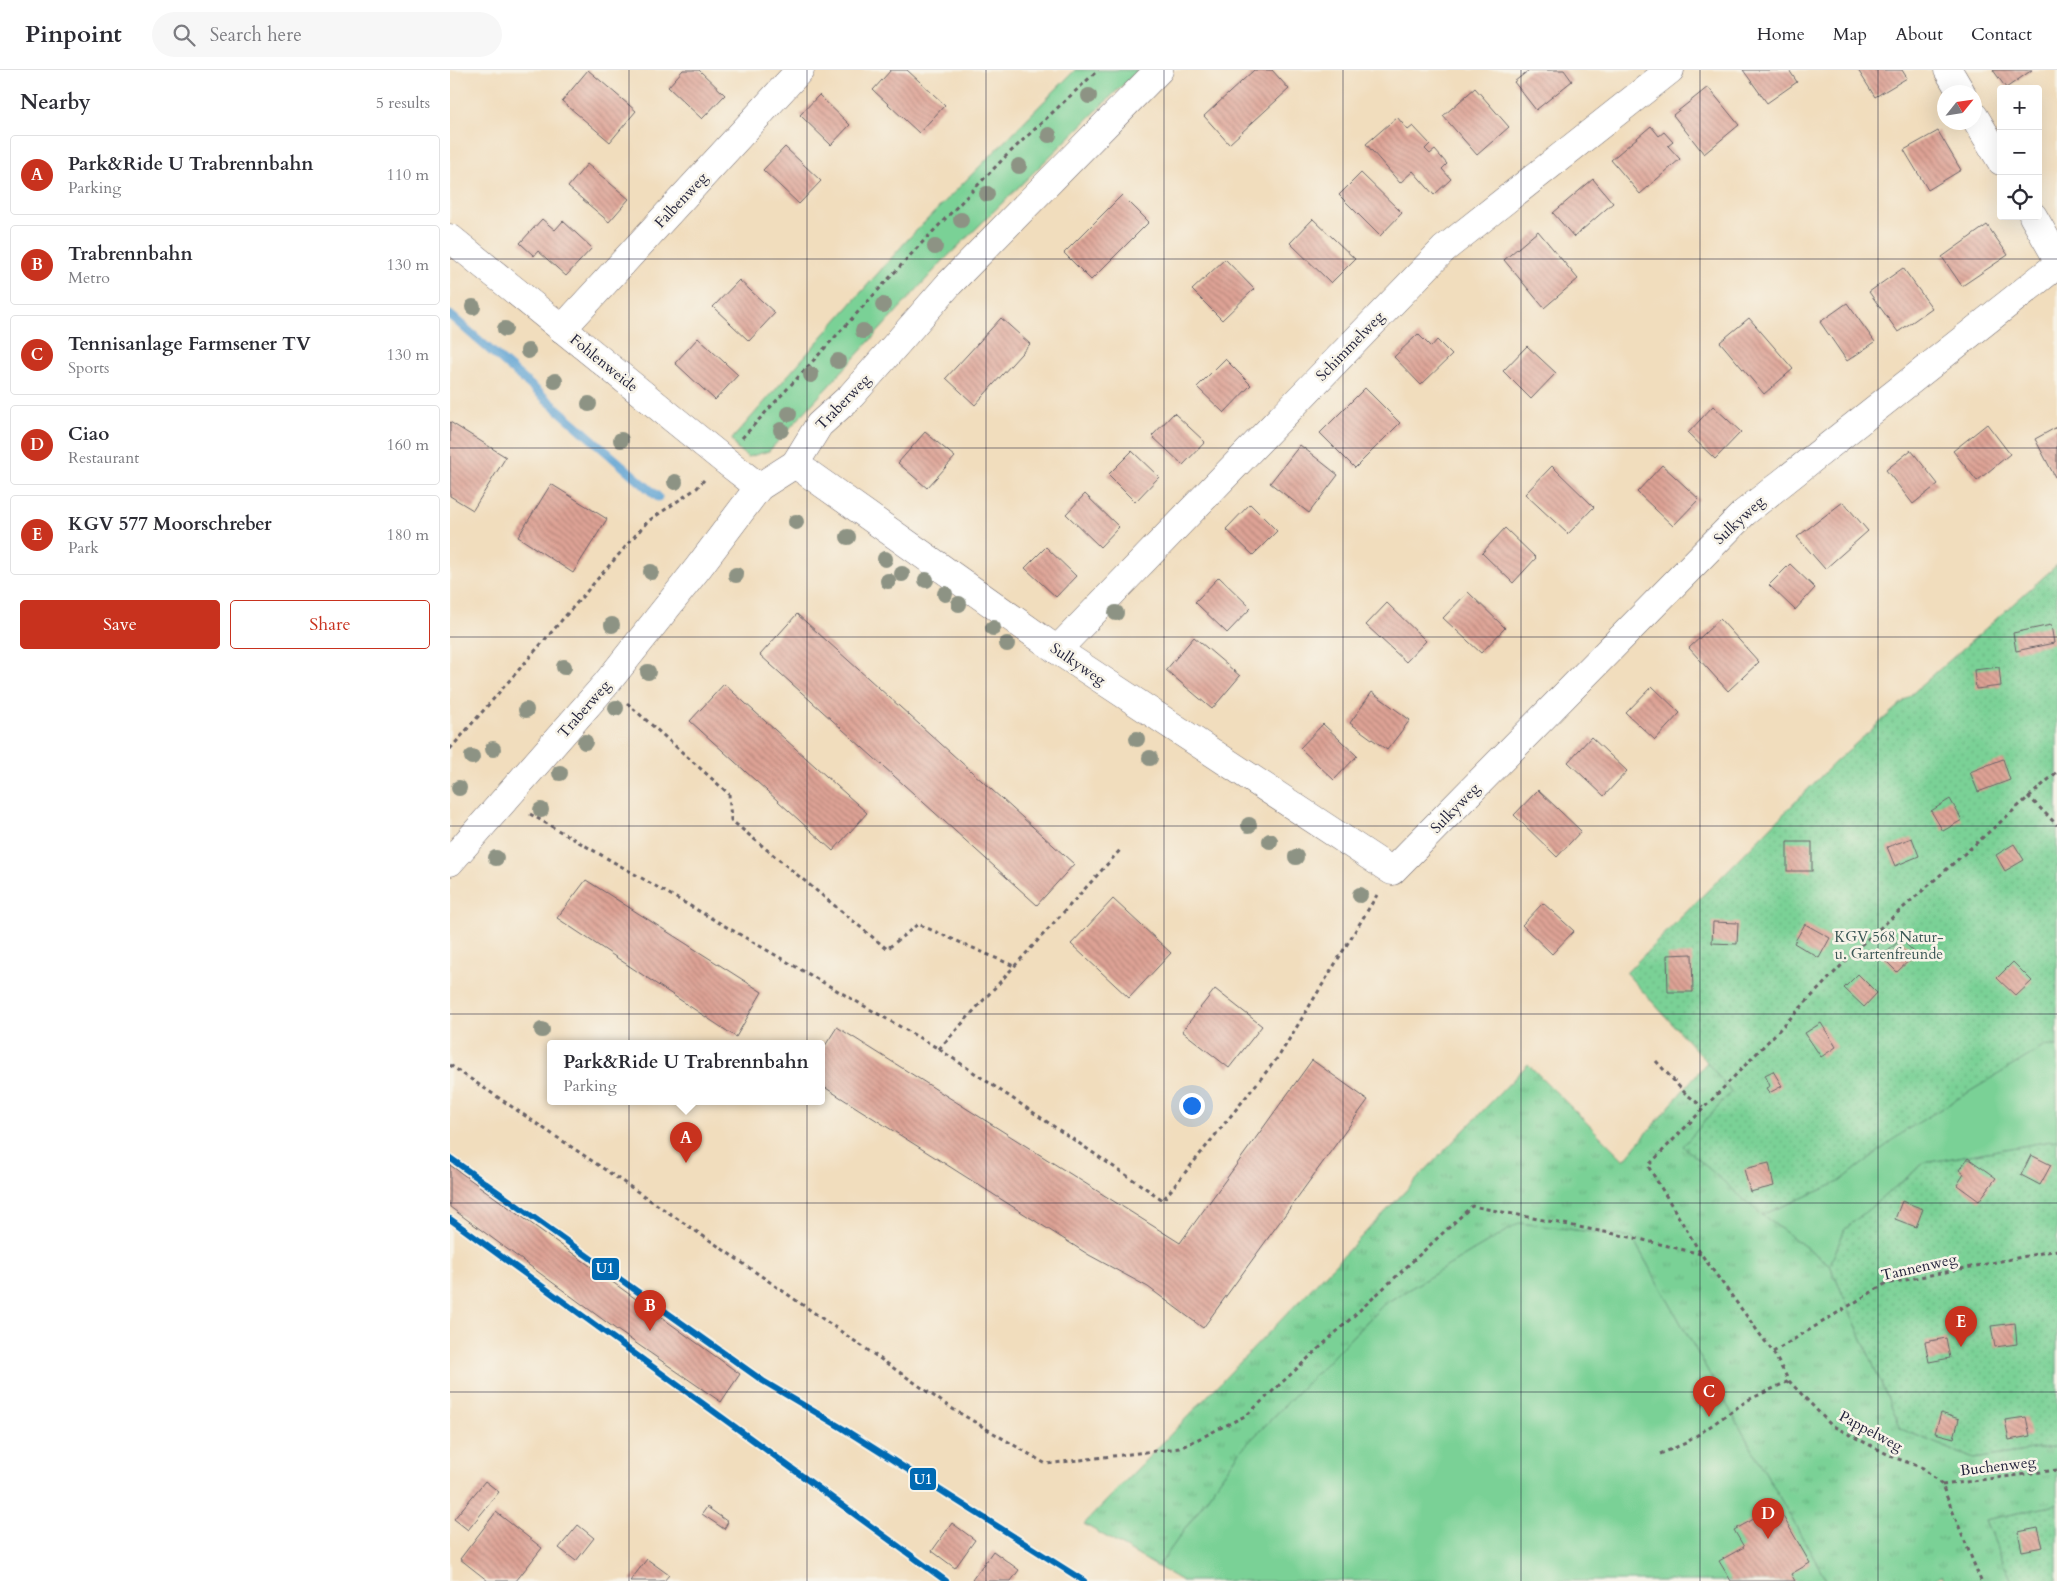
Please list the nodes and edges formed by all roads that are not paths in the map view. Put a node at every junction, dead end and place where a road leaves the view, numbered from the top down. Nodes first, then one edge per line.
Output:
1 (800, 70) edge
2 (1670, 70) edge
3 (1948, 70) edge
4 (1154, 71) edge
5 (1957, 85) edge
6 (1982, 129) edge
7 (1997, 154) edge
8 (2035, 220) edge
9 (450, 238) edge
10 (2057, 258) edge
11 (2057, 265) edge
12 (562, 329) junction
13 (795, 464) junction
14 (759, 487) junction
15 (1057, 650) junction
16 (450, 862) edge

1 - 12 street, Falbenweg
2 - 15 street, Schimmelweg
3 - 5 street
4 - 13 street, Traberweg
6 - 7 street
8 - 10 street
9 - 12 street, Fohlenweide
11 - 15 street, Sulkyweg
12 - 14 street, Fohlenweide
13 - 14 street, Traberweg
13 - 15 street, Sulkyweg
14 - 16 street, Traberweg

